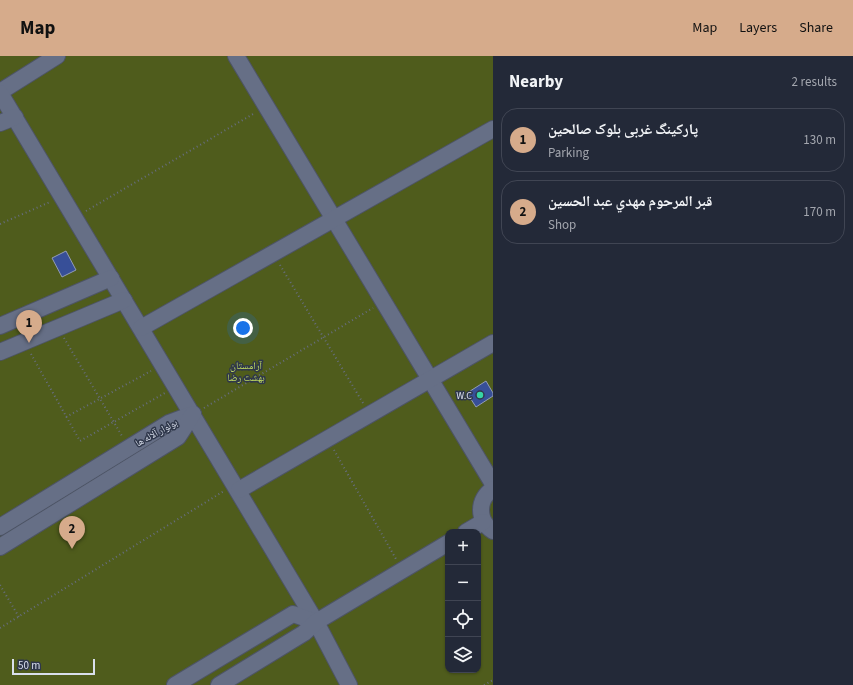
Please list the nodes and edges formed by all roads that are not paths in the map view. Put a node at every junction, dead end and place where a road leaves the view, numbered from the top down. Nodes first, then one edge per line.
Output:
1 (57, 56) edge
2 (236, 56) edge
3 (0, 92) edge
4 (7, 120) edge
5 (493, 130) edge
6 (334, 219) junction
7 (112, 278) junction
8 (124, 300) junction
9 (0, 326) edge
10 (141, 328) junction
11 (493, 343) edge
12 (0, 352) edge
13 (430, 380) junction
14 (193, 414) junction
15 (493, 484) edge
16 (237, 487) junction
17 (493, 489) edge
18 (488, 526) edge
19 (0, 527) edge
20 (477, 529) edge
21 (445, 545) edge
22 (0, 547) edge
23 (316, 622) junction
24 (175, 685) edge
25 (219, 685) edge
26 (349, 685) edge

1 - 3 lane
2 - 6 lane
3 - 4 lane
4 - 7 lane
5 - 6 lane
6 - 10 lane
6 - 13 lane
7 - 8 lane
7 - 9 lane
8 - 10 lane
8 - 12 lane
10 - 14 lane
11 - 13 lane
13 - 15 lane
13 - 16 lane
14 - 16 lane
14 - 19 lane, بولوار آلاله ها
14 - 22 lane, بولوار آلاله ها
16 - 23 lane
17 - 18 lane
18 - 20 lane
21 - 23 lane
23 - 24 lane
23 - 25 lane
23 - 26 lane

